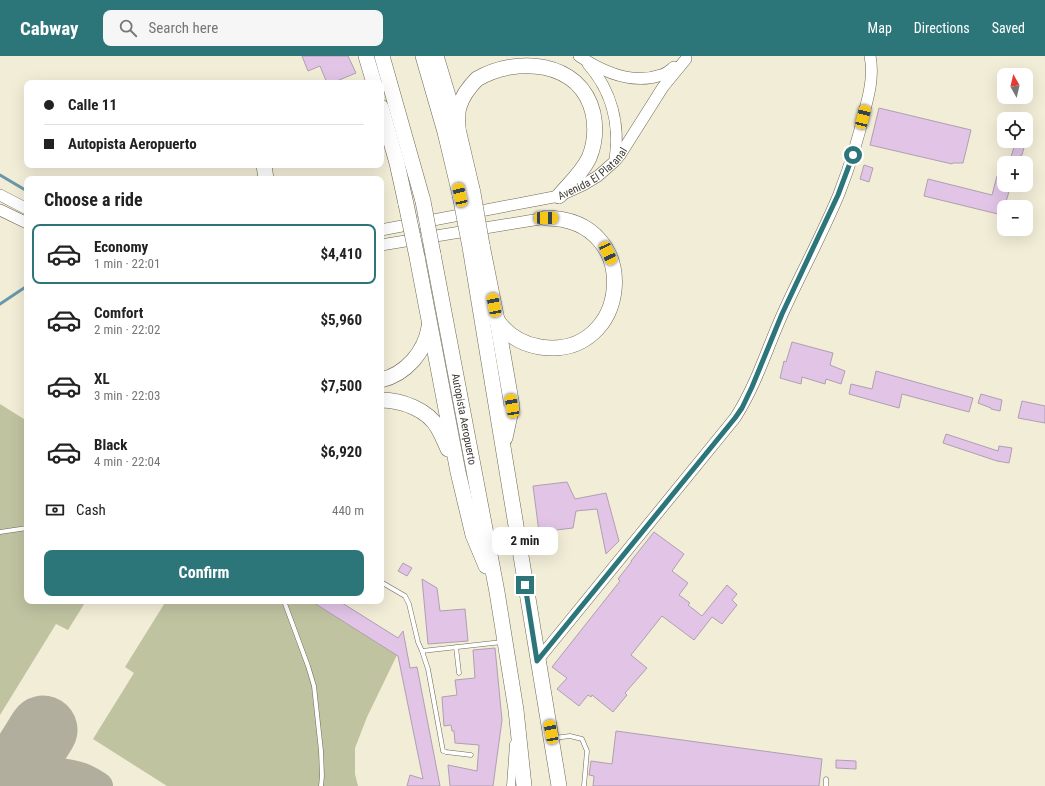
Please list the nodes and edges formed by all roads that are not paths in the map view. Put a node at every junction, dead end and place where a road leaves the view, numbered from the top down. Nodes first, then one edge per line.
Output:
1 (366, 56) edge
2 (382, 56) edge
3 (423, 56) edge
4 (436, 56) edge
5 (870, 56) edge
6 (581, 57) edge
7 (688, 57) edge
8 (373, 80) edge
9 (384, 117) edge
10 (458, 128) junction
11 (384, 153) edge
12 (615, 160) junction
13 (397, 162) junction
14 (466, 194) junction
15 (0, 195) edge
16 (559, 196) junction
17 (24, 207) edge
18 (0, 210) edge
19 (546, 218) joint
20 (24, 222) edge
21 (384, 229) edge
22 (384, 245) edge
23 (476, 246) junction
24 (428, 318) junction
25 (497, 320) junction
26 (384, 379) edge
27 (384, 401) edge
28 (504, 447) junction
29 (458, 472) junction
30 (24, 528) edge
31 (0, 532) edge
32 (384, 584) edge
33 (497, 592) junction
34 (285, 604) edge
35 (504, 642) junction
36 (456, 647) junction
37 (422, 651) junction
38 (537, 661) junction
39 (458, 673) dead end
40 (516, 710) junction
41 (552, 738) junction
42 (471, 755) dead end
43 (826, 779) dead end
44 (321, 786) edge
45 (511, 786) edge
46 (524, 786) edge
47 (559, 786) edge
48 (584, 786) edge
49 (826, 786) edge

1 - 8 highway
2 - 33 highway, Autopista Aeropuerto, bridge
3 - 14 highway
4 - 10 highway
5 - 38 main road
6 - 7 main road, Avenida El Platanal
6 - 12 main road
7 - 12 main road, Avenida El Platanal
9 - 13 highway
10 - 14 highway
10 - 16 highway
11 - 13 highway
12 - 16 main road, Avenida El Platanal
13 - 24 highway, bridge
14 - 23 highway, bridge
15 - 17 main road
16 - 21 main road, Avenida El Platanal
18 - 20 main road
19 - 22 main road
19 - 25 highway
23 - 25 highway
23 - 28 highway
24 - 26 highway
24 - 29 highway
25 - 28 highway
27 - 29 highway
28 - 38 highway
29 - 33 highway
30 - 31 lane
32 - 37 lane
33 - 35 highway, Autopista Aeropuerto
34 - 44 lane
35 - 36 lane
35 - 40 highway, Autopista Aeropuerto
36 - 37 lane
36 - 39 lane
37 - 42 lane
38 - 41 highway
40 - 45 street
40 - 46 highway, Autopista Aeropuerto
41 - 47 highway
41 - 48 lane
43 - 49 lane

